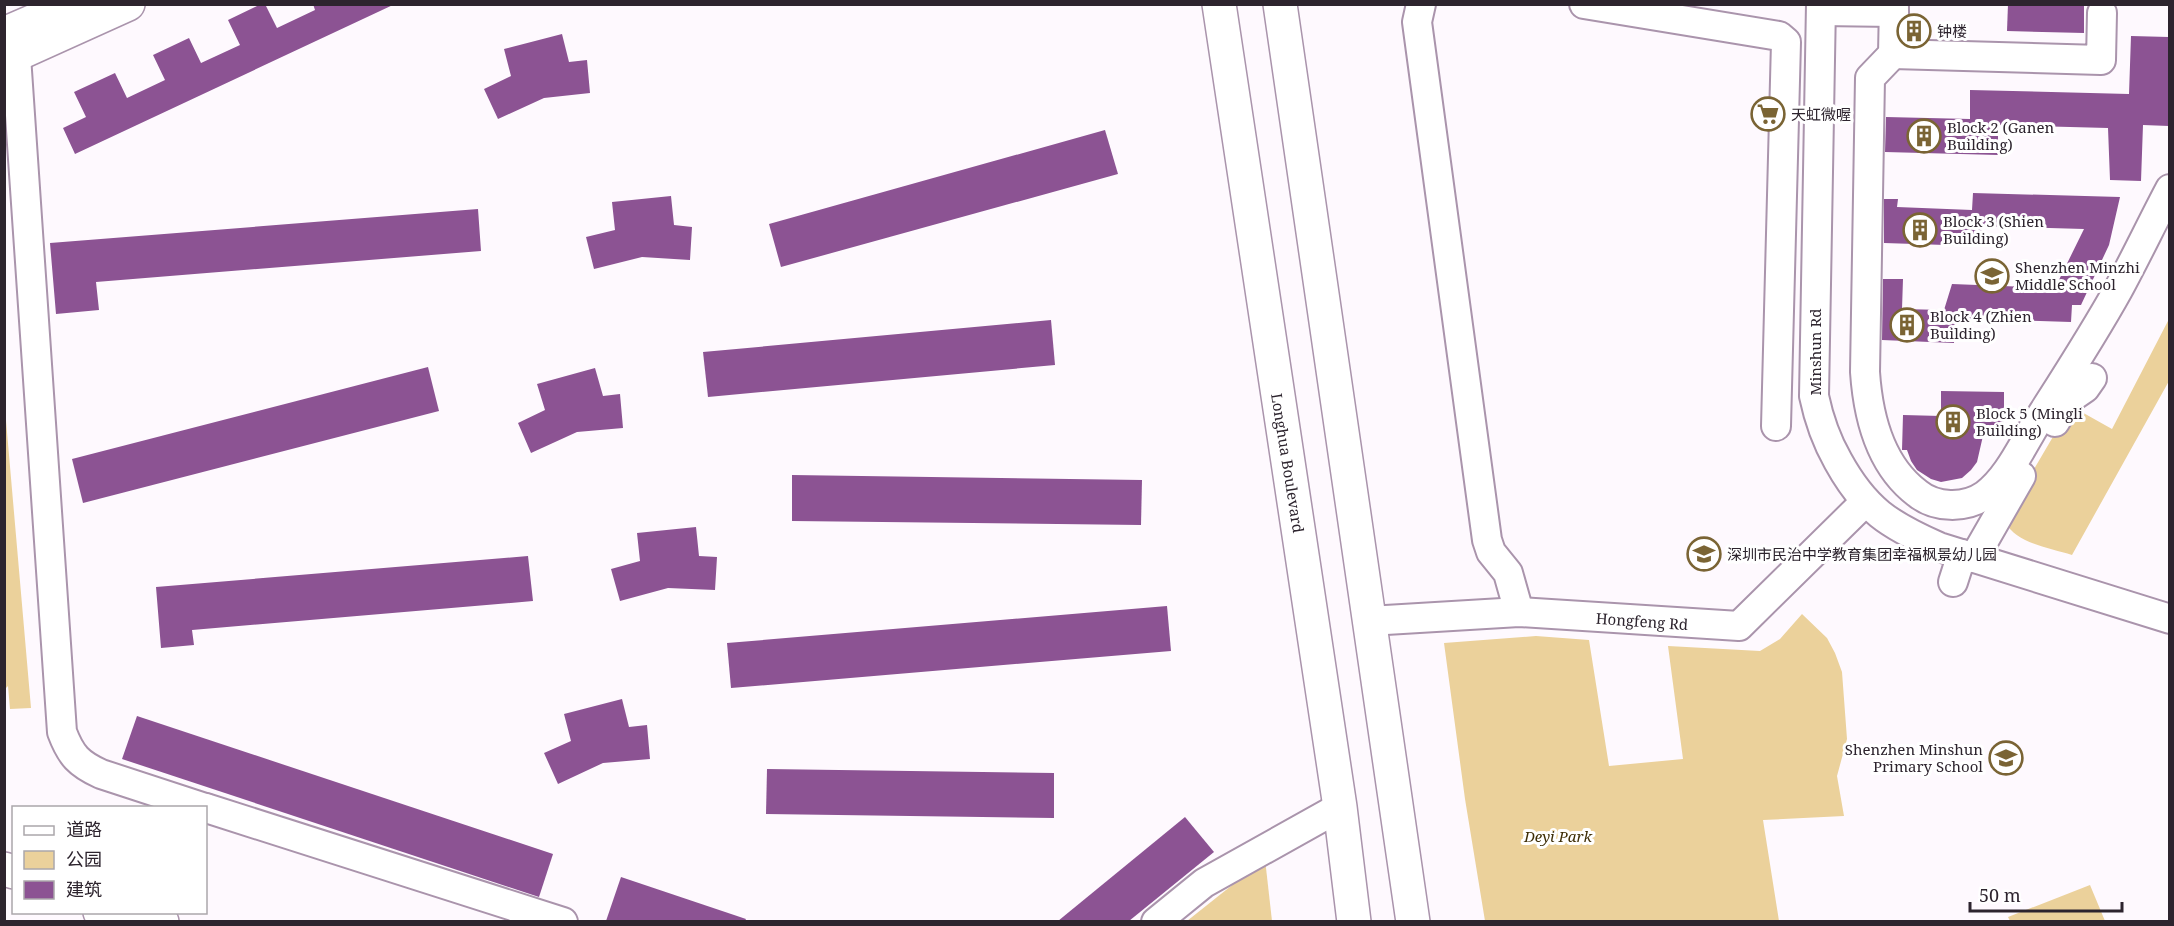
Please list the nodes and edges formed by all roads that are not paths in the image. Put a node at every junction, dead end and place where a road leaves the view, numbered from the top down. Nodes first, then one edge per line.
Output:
1 (73, 4) edge
2 (128, 4) edge
3 (1219, 4) edge
4 (1280, 4) edge
5 (1421, 4) edge
6 (1584, 4) edge
7 (1821, 8) edge
8 (1894, 8) edge
9 (2102, 13) dead end
10 (8, 50) edge
11 (1893, 54) junction
12 (2169, 189) edge
13 (2092, 378) dead end
14 (1776, 426) dead end
15 (2015, 472) junction
16 (1865, 502) junction
17 (1968, 556) junction
18 (1953, 582) dead end
19 (1519, 612) junction
20 (2169, 619) edge
21 (1369, 621) junction
22 (199, 806) edge
23 (1340, 807) junction
24 (207, 809) edge
25 (142, 914) edge
26 (162, 921) edge
27 (563, 921) edge
28 (1156, 921) edge
29 (1354, 921) edge
30 (1413, 921) edge

1 - 10 main road
2 - 10 main road
3 - 23 main road, Longhua Boulevard
4 - 21 main road
5 - 19 street
6 - 14 street
7 - 8 street
7 - 16 street, Minshun Rd
8 - 11 street
9 - 11 street
10 - 22 street
11 - 15 street
12 - 15 street
13 - 15 street
15 - 17 street
16 - 17 street, Minshun Rd
16 - 19 street, Hongfeng Rd
17 - 18 street
17 - 20 street, Minshun Rd
19 - 21 street, Hongfeng Rd
21 - 30 main road
23 - 28 street
23 - 29 main road, Longhua Boulevard
24 - 27 street
25 - 26 main road

